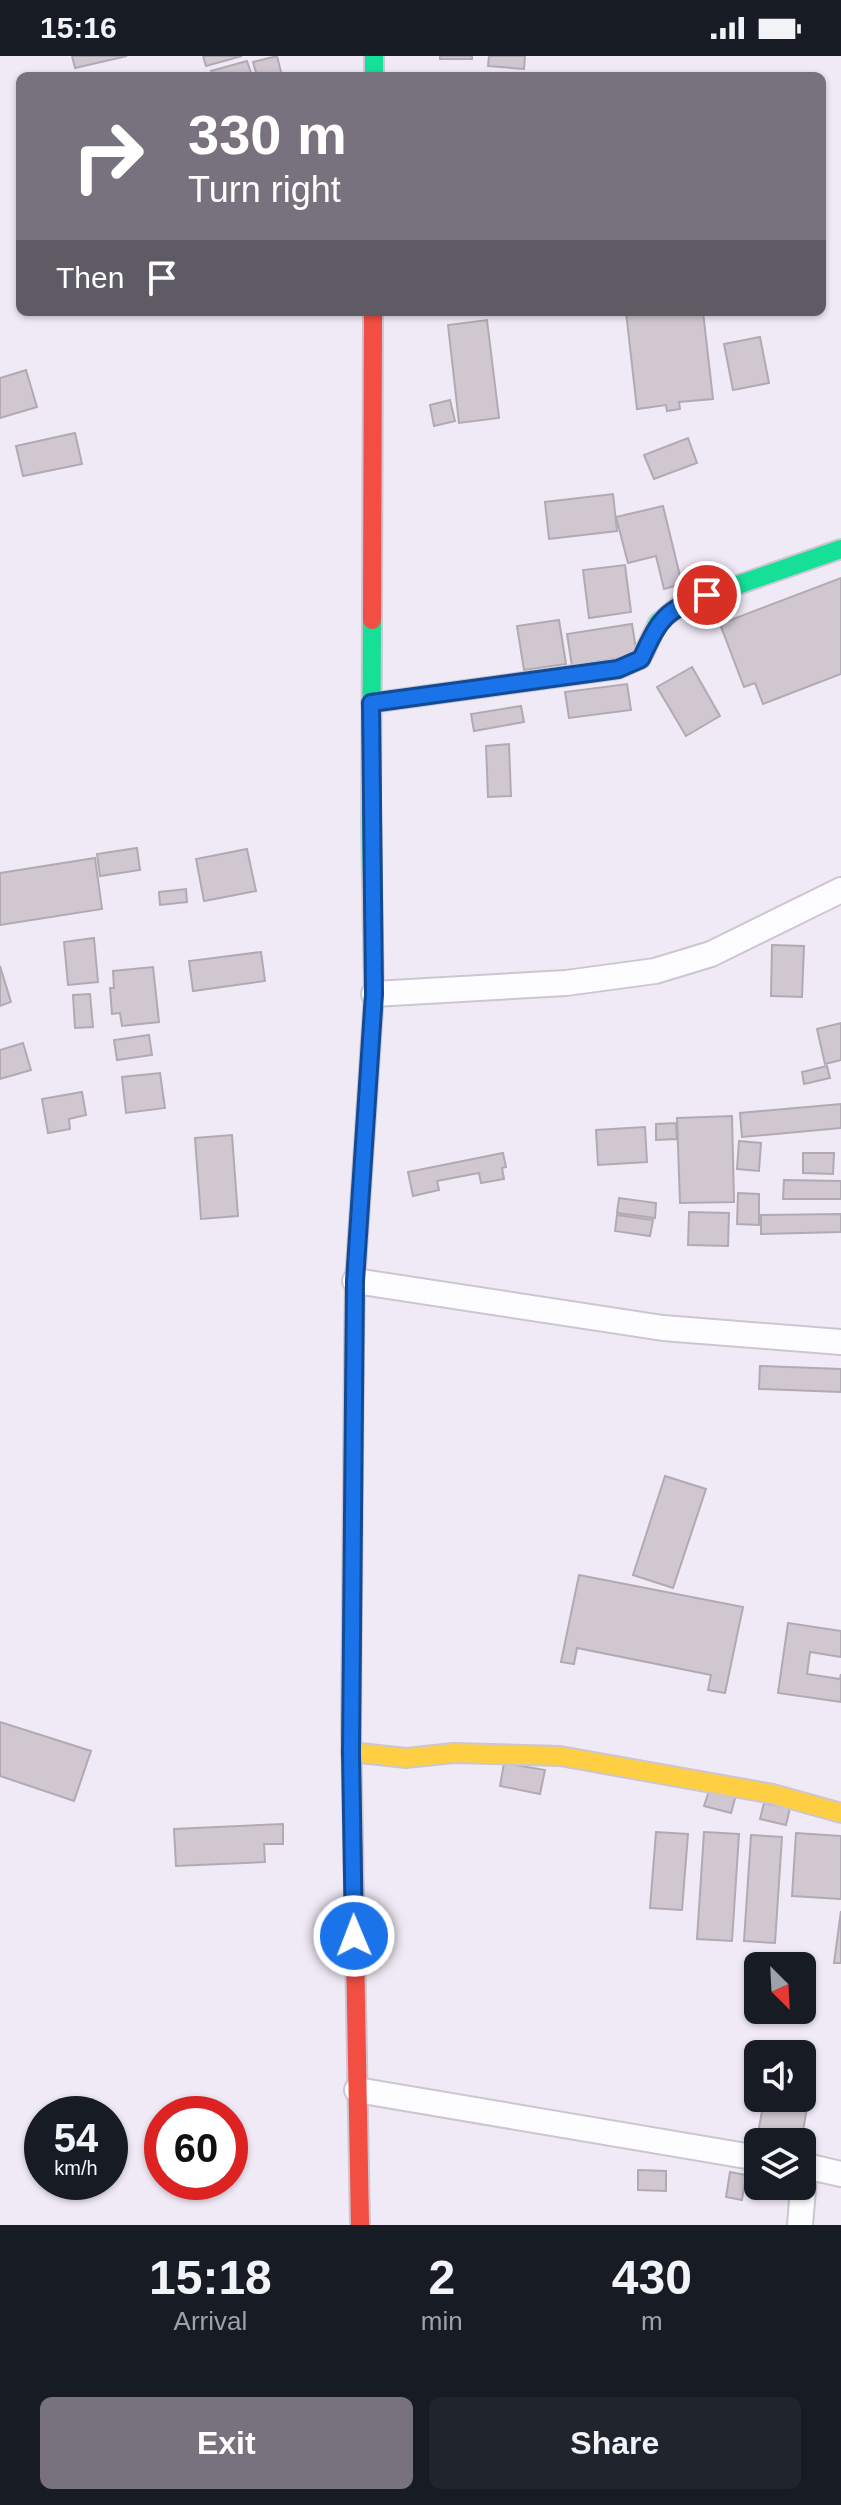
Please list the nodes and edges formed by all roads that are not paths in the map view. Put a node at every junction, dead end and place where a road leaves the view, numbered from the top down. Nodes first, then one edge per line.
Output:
1 (373, 316) edge
2 (841, 549) edge
3 (371, 703) junction
4 (841, 890) edge
5 (374, 994) junction
6 (355, 1281) junction
7 (841, 1342) edge
8 (351, 1752) junction
9 (841, 1813) edge
10 (357, 2090) junction
11 (744, 2156) edge
12 (816, 2168) edge
13 (841, 2174) edge
14 (801, 2200) edge
15 (360, 2225) edge
16 (800, 2225) edge

1 - 3 main road
2 - 3 main road
3 - 5 main road
4 - 5 street
5 - 6 main road
6 - 7 street
6 - 8 main road
8 - 9 main road
8 - 10 main road
10 - 11 street
10 - 15 main road
12 - 13 street
14 - 16 street

